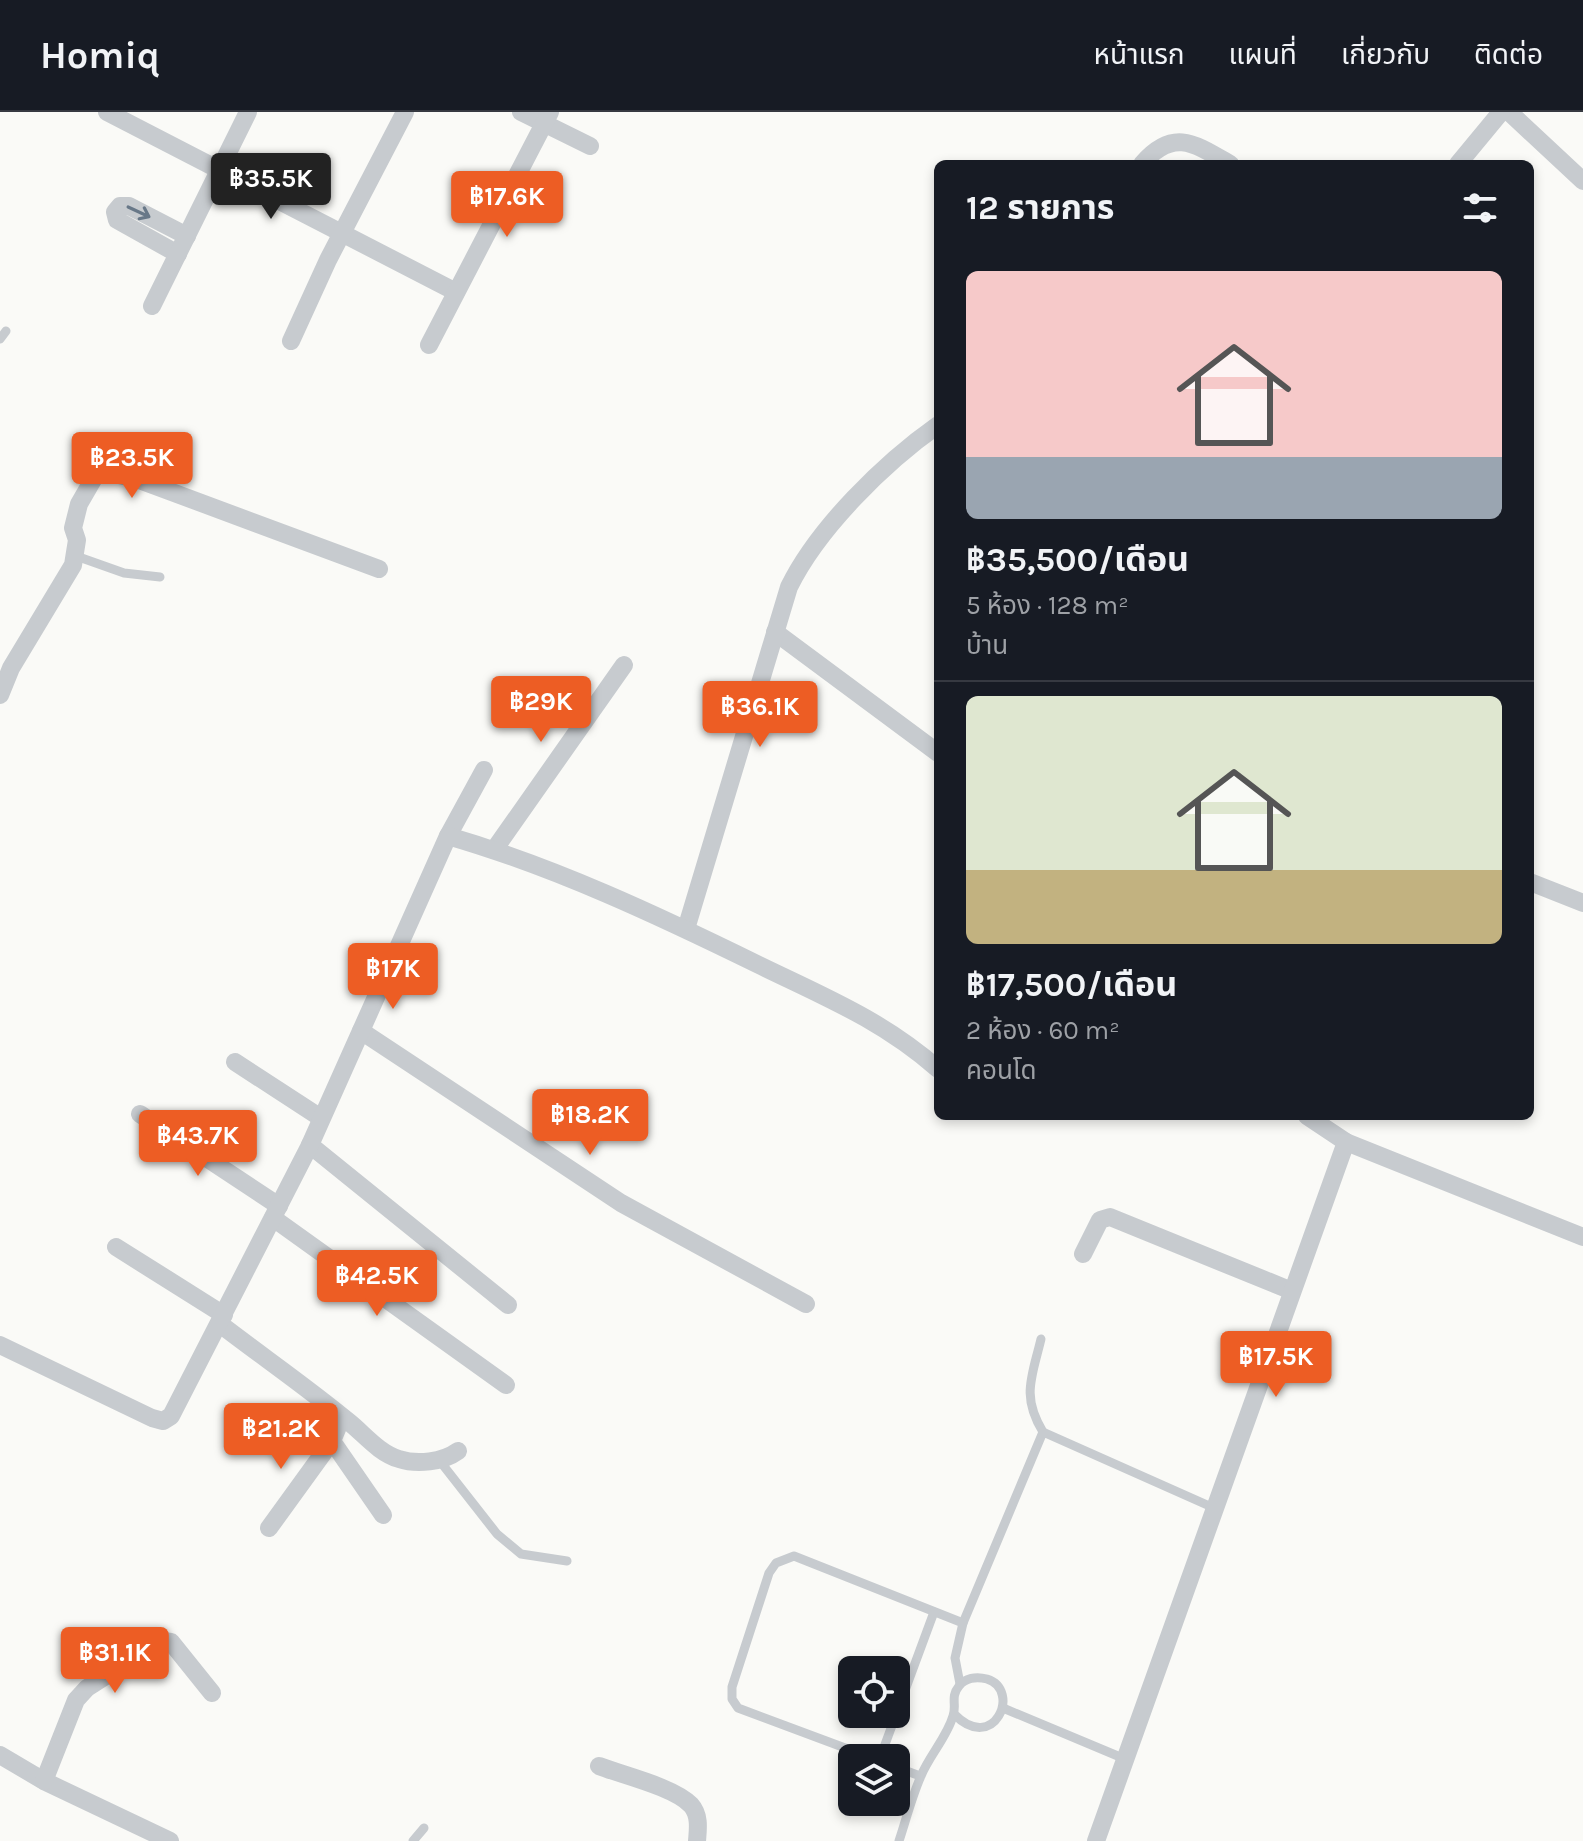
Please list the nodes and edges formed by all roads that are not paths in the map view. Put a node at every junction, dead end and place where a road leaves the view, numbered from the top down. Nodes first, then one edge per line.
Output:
1 (107, 112) edge
2 (248, 112) edge
3 (405, 112) edge
4 (521, 112) edge
5 (1501, 112) edge
6 (1509, 112) edge
7 (547, 118) edge
8 (590, 146) dead end
9 (1146, 160) edge
10 (1223, 160) edge
11 (1461, 160) edge
12 (218, 172) junction
13 (1583, 181) edge
14 (341, 232) junction
15 (187, 236) junction
16 (178, 254) junction
17 (456, 292) junction
18 (152, 306) dead end
19 (291, 341) dead end
20 (429, 345) dead end
21 (934, 428) edge
22 (76, 556) junction
23 (379, 569) dead end
24 (160, 577) dead end
25 (775, 632) junction
26 (6, 663) edge
27 (624, 665) dead end
28 (0, 695) edge
29 (510, 696) dead end
30 (583, 720) junction
31 (934, 750) edge
32 (484, 770) dead end
33 (448, 836) junction
34 (494, 850) junction
35 (1534, 884) edge
36 (1583, 903) edge
37 (686, 929) junction
38 (361, 1031) junction
39 (235, 1062) dead end
40 (934, 1066) edge
41 (140, 1114) dead end
42 (321, 1118) junction
43 (1313, 1120) edge
44 (1346, 1142) junction
45 (310, 1145) junction
46 (276, 1212) junction
47 (1583, 1237) edge
48 (116, 1247) dead end
49 (1083, 1254) dead end
50 (1292, 1291) junction
51 (806, 1304) dead end
52 (508, 1305) dead end
53 (222, 1320) junction
54 (1041, 1339) dead end
55 (0, 1345) edge
56 (506, 1385) dead end
57 (342, 1417) junction
58 (1043, 1432) junction
59 (332, 1441) junction
60 (458, 1451) dead end
61 (439, 1460) junction
62 (1214, 1508) junction
63 (383, 1515) dead end
64 (269, 1528) dead end
65 (567, 1561) dead end
66 (934, 1612) junction
67 (963, 1623) junction
68 (960, 1684) junction
69 (212, 1693) dead end
70 (1003, 1708) junction
71 (954, 1714) junction
72 (885, 1744) edge
73 (838, 1745) edge
74 (0, 1755) edge
75 (1125, 1759) junction
76 (599, 1766) dead end
77 (910, 1772) edge
78 (920, 1776) junction
79 (44, 1781) junction
80 (424, 1828) dead end
81 (170, 1841) edge
82 (413, 1841) edge
83 (697, 1841) edge
84 (899, 1841) edge
85 (1096, 1841) edge

1 - 12 street
2 - 12 street
3 - 14 street
4 - 7 street
5 - 11 street
6 - 13 street
7 - 8 street
7 - 17 street
9 - 10 street
12 - 14 street
12 - 15 street
14 - 17 street
14 - 19 street
15 - 16 street
16 -> 15 street
16 - 18 street
17 - 20 street
21 - 25 street
22 - 23 street
22 - 24 lane
22 - 26 street
25 - 31 street
25 - 37 street
26 - 28 street
27 - 30 street
29 - 30 street
30 - 34 street
32 - 33 street
33 - 34 street
33 - 38 street
34 - 37 street
35 - 36 street
37 - 40 street
38 - 42 street
38 - 51 street
39 - 42 street
41 - 46 street
42 - 45 street
43 - 44 street
44 - 47 street
44 - 50 street
45 - 46 street
45 - 52 street
46 - 53 street
46 - 56 street
48 - 53 street
49 - 50 street
50 - 62 street
53 - 55 street
53 - 57 street
54 - 58 lane
57 - 59 street
57 - 61 street
58 - 62 lane
58 - 67 lane
59 - 63 street
59 - 64 street
60 - 61 street
61 - 65 lane
62 - 75 street
66 - 67 lane
66 - 72 lane
66 - 73 lane
67 - 68 lane
68 - 70 lane
68 - 71 lane
69 - 79 street
70 - 71 lane
70 - 75 lane
71 - 78 lane
74 - 79 street
75 - 85 street
76 - 83 street
77 - 78 lane
78 - 84 lane
79 - 81 street
80 - 82 lane

